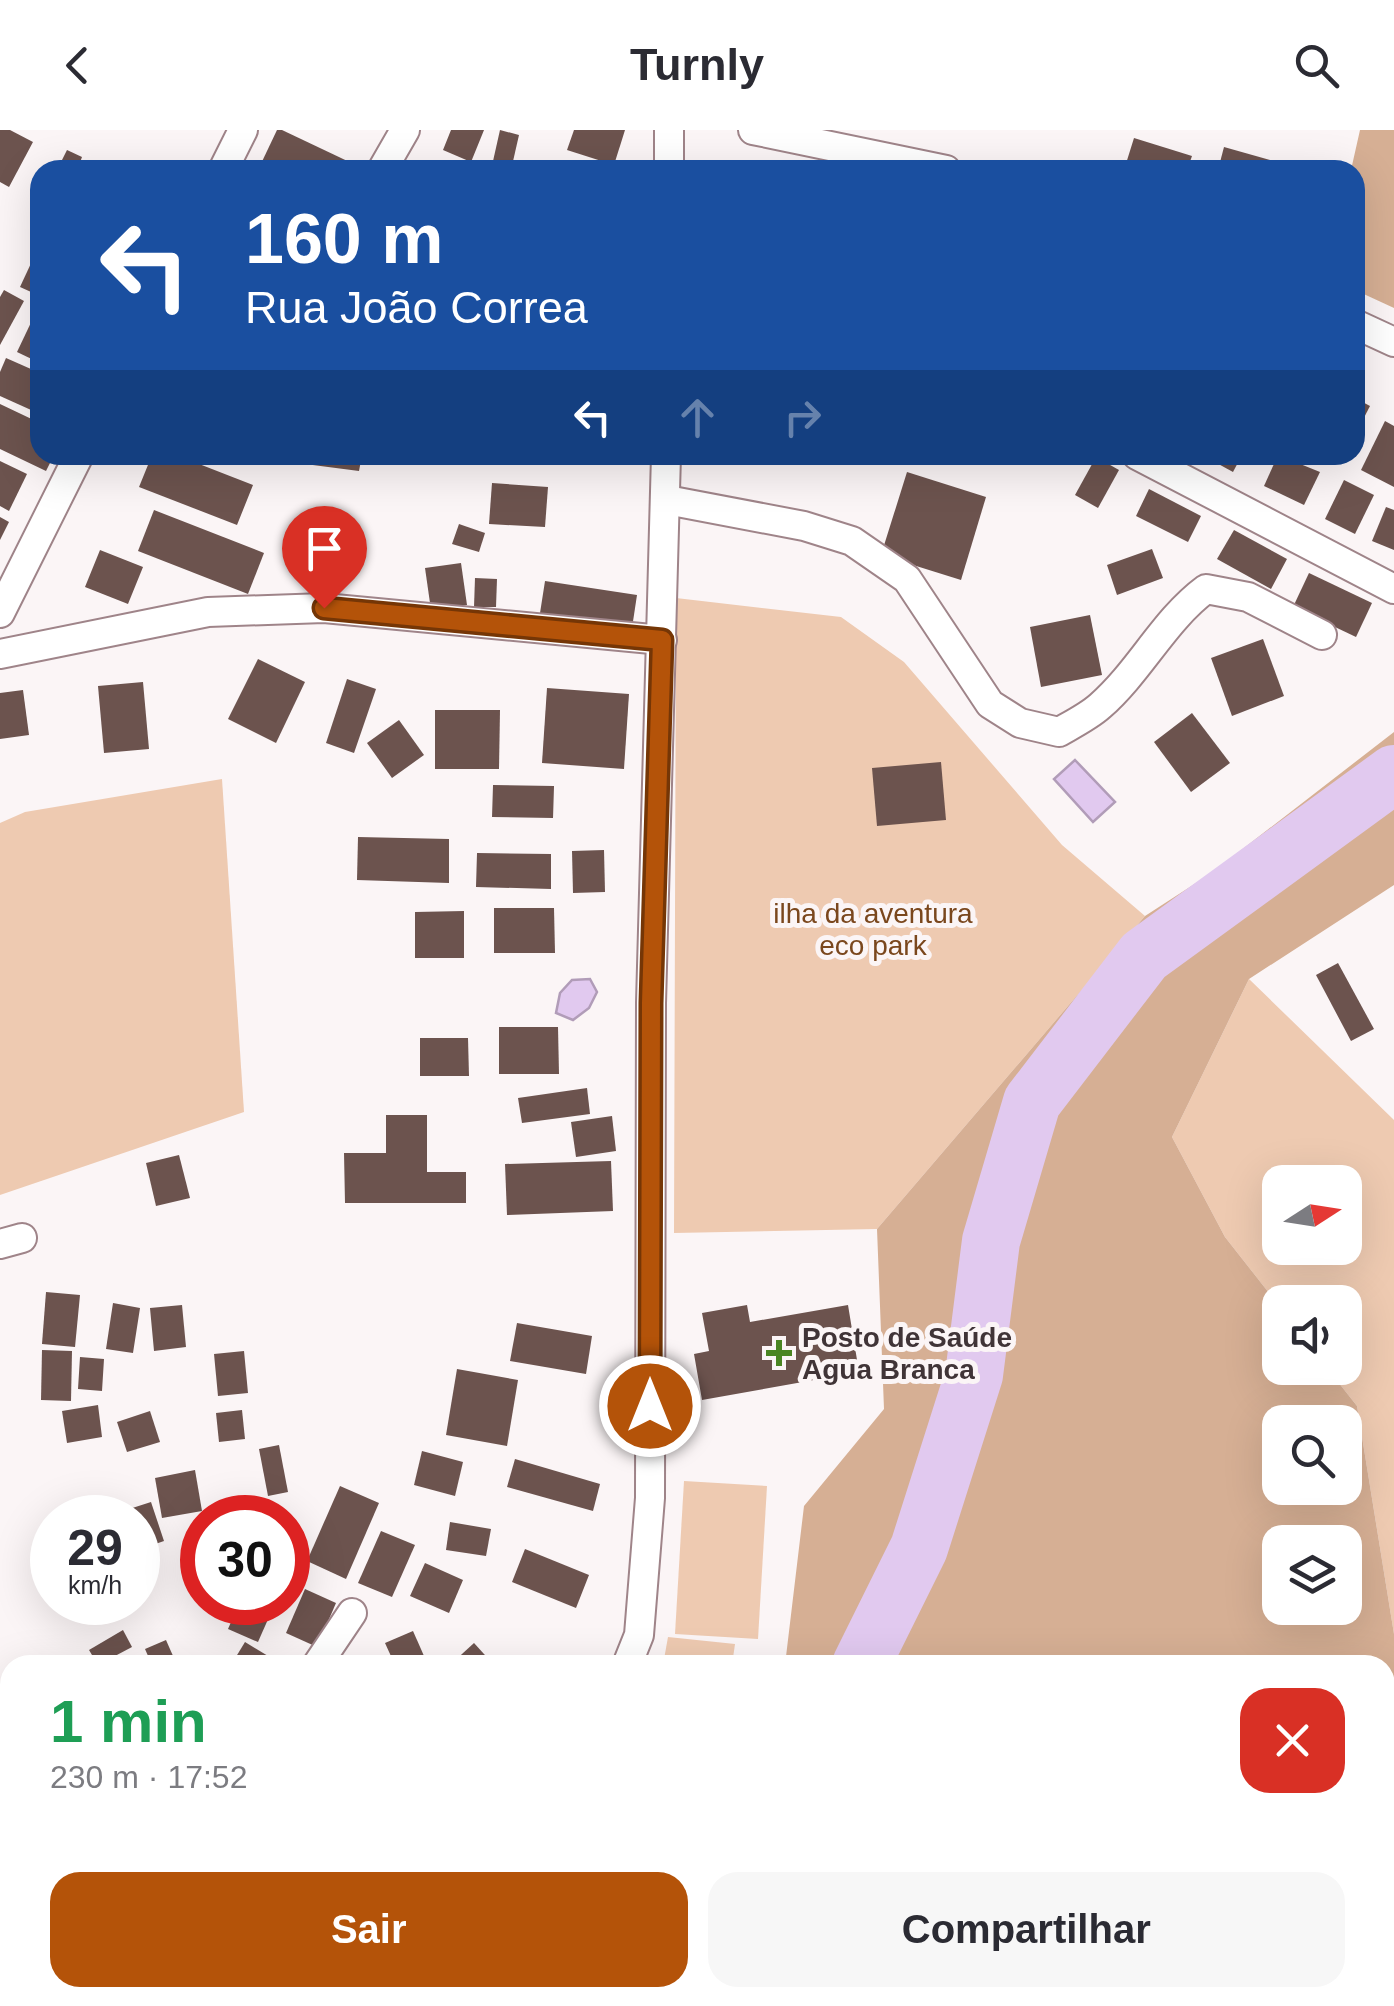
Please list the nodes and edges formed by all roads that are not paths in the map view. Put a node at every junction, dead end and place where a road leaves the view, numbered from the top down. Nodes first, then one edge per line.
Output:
1 (243, 130) edge
2 (405, 130) edge
3 (669, 130) edge
4 (754, 130) edge
5 (228, 160) edge
6 (388, 160) edge
7 (668, 160) edge
8 (898, 160) edge
9 (1365, 329) edge
10 (1394, 342) edge
11 (74, 465) edge
12 (666, 465) edge
13 (1156, 465) edge
14 (667, 500) junction
15 (1394, 590) edge
16 (0, 613) edge
17 (1322, 635) dead end
18 (662, 640) junction
19 (0, 654) edge
20 (352, 1613) dead end
21 (324, 1655) edge
22 (631, 1655) edge

1 - 5 street
2 - 6 street
3 - 7 street
4 - 8 street
9 - 10 street
11 - 16 street
12 - 14 street
13 - 15 street
14 - 17 street
14 - 18 street
18 - 19 street
18 - 22 street
20 - 21 street

